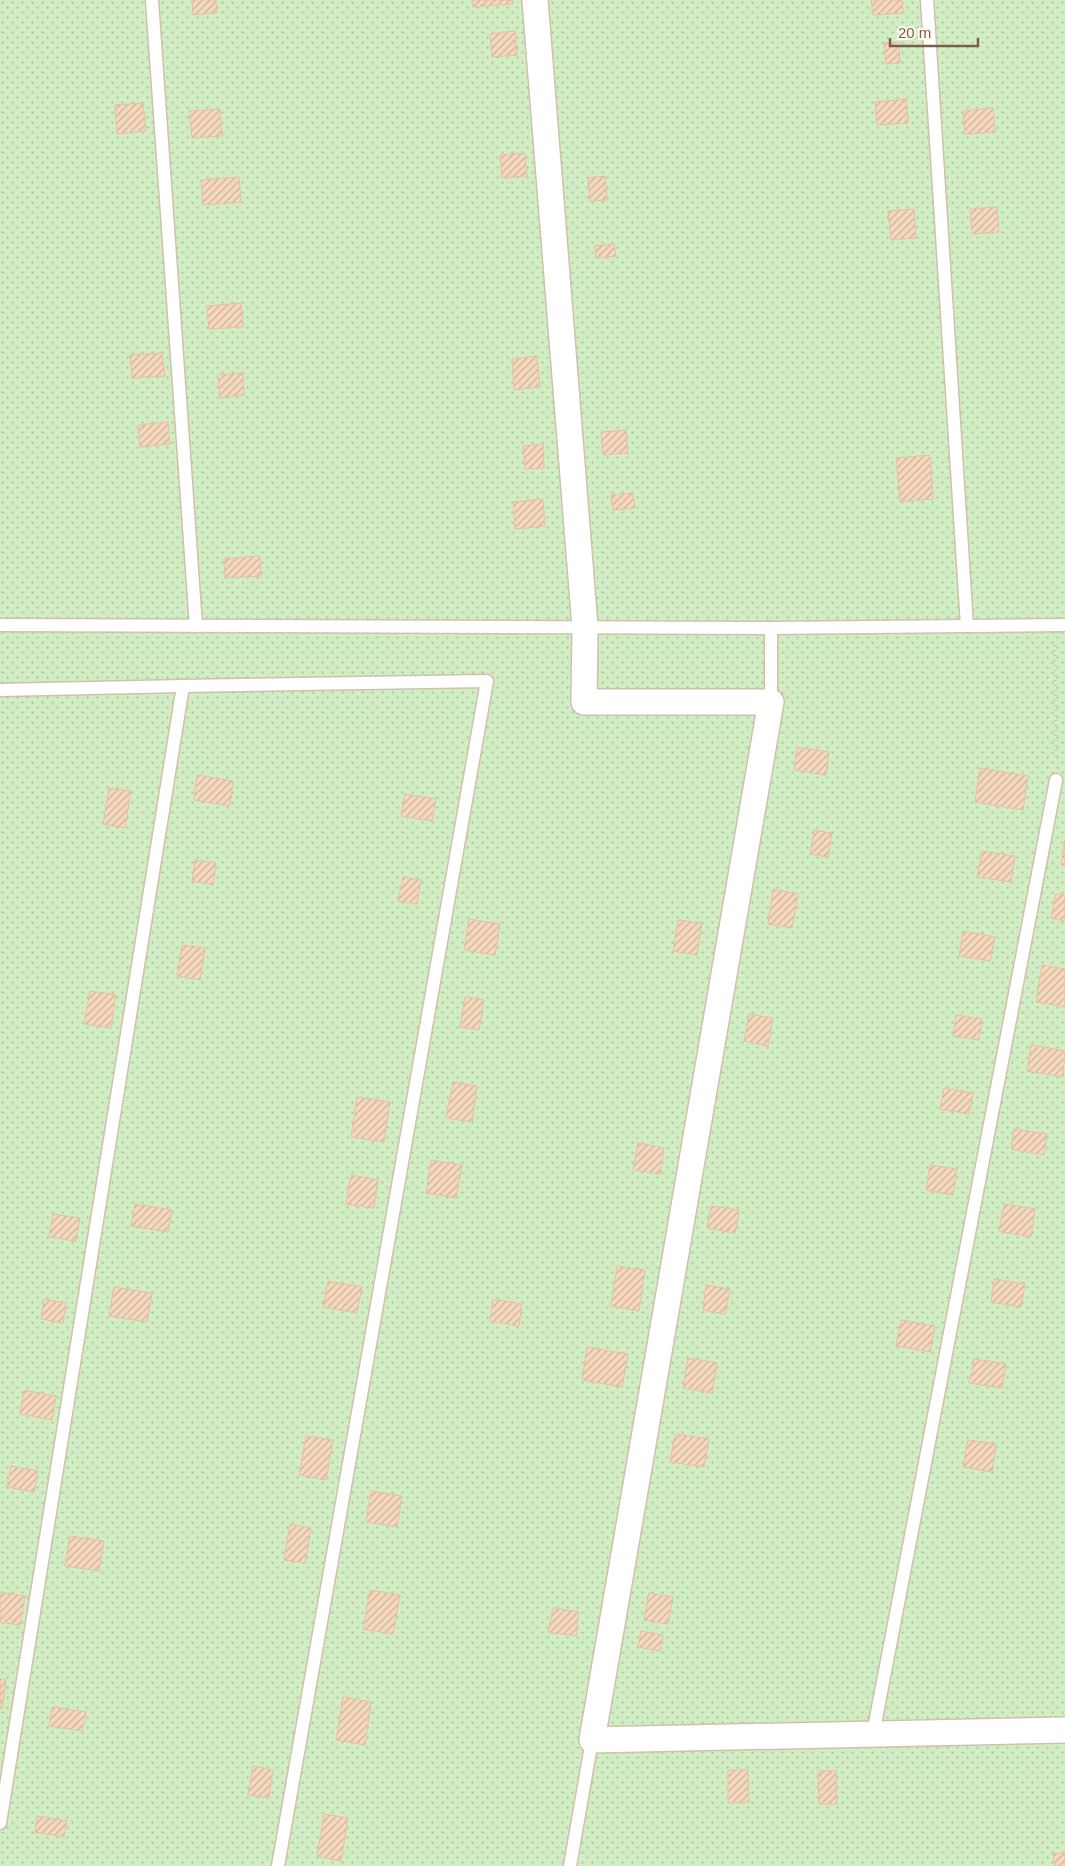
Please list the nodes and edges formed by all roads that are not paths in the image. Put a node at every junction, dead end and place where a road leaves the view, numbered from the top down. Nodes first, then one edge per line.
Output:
1 (152, 0) edge
2 (535, 0) edge
3 (927, 0) edge
4 (1060, 625) edge
5 (0, 626) edge
6 (196, 626) junction
7 (968, 626) junction
8 (584, 627) junction
9 (771, 628) junction
10 (184, 686) junction
11 (0, 690) edge
12 (771, 702) junction
13 (1056, 780) road end
14 (1065, 1730) edge
15 (873, 1734) junction
16 (592, 1740) junction
17 (0, 1824) edge
18 (278, 1866) edge
19 (570, 1866) edge

1 - 6 lane
2 - 8 street
3 - 7 lane
4 - 7 lane
5 - 6 lane
6 - 8 lane
7 - 9 lane
8 - 9 lane
8 - 12 street
9 - 12 lane
10 - 11 lane
10 - 17 lane
10 - 18 lane
12 - 16 street
13 - 15 lane
14 - 15 street
15 - 16 street
16 - 19 lane

